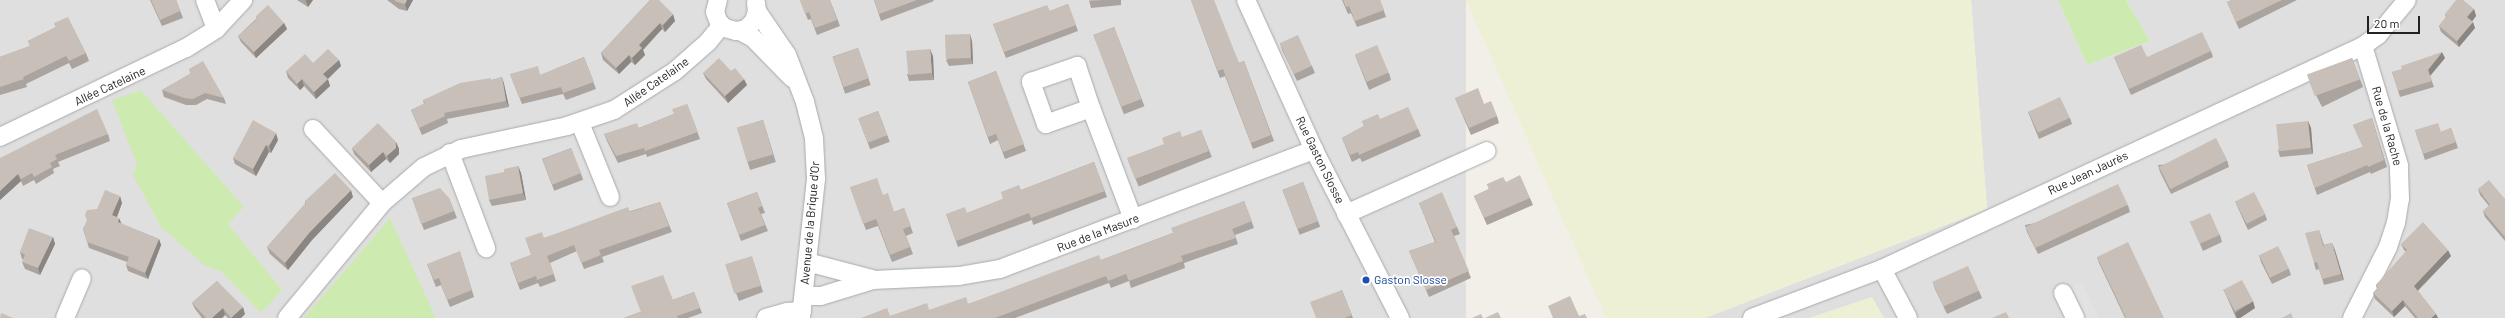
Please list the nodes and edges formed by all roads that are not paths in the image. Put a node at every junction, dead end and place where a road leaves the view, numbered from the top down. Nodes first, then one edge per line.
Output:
1 (205, 0) edge
2 (243, 0) edge
3 (718, 0) edge
4 (1246, 0) edge
5 (2407, 0) edge
6 (757, 3) edge
7 (722, 25) junction
8 (216, 29) junction
9 (740, 31) junction
10 (2363, 46) junction
11 (800, 88) junction
12 (1091, 108) dead end
13 (580, 123) junction
14 (313, 129) dead end
15 (0, 137) edge
16 (1314, 150) junction
17 (1487, 151) dead end
18 (450, 153) junction
19 (610, 197) dead end
20 (382, 203) junction
21 (1346, 214) junction
22 (1134, 219) junction
23 (486, 248) dead end
24 (807, 262) junction
25 (1882, 269) junction
26 (82, 278) dead end
27 (873, 280) junction
28 (2063, 293) dead end
29 (802, 308) edge
30 (65, 318) edge
31 (287, 318) edge
32 (766, 318) edge
33 (1400, 318) edge
34 (1752, 318) edge
35 (1908, 318) edge
36 (2075, 318) edge
37 (2352, 318) edge

1 - 8 street
2 - 8 street, Allée Catelaine
3 - 7 street
4 - 16 street, Rue Gaston Slosse
5 - 10 street, Rue Jean Jaurès
6 - 9 street
6 - 11 street, Avenue de la Brique d'Or
7 - 9 street, Avenue de la Brique d'Or
7 - 13 street, Allée Catelaine
8 - 15 street, Allée Catelaine
9 - 11 street, Avenue de la Brique d'Or
10 - 25 street, Rue Jean Jaurès
10 - 37 street, Rue de la Rache
11 - 24 street, Avenue de la Brique d'Or
12 - 22 street
13 - 18 street, Allée Catelaine
13 - 19 street
14 - 20 street
16 - 21 street, Rue Gaston Slosse
16 - 22 street, Rue de la Masure
17 - 21 street
18 - 20 street, Allée Catelaine
18 - 23 street
20 - 31 street, Allée Catelaine
21 - 33 street, Rue Gaston Slosse
22 - 27 street, Rue de la Masure
24 - 27 street, Rue de la Masure
24 - 29 street, Avenue de la Brique d'Or
25 - 34 street, Rue Jean Jaurès
25 - 35 street
26 - 30 street
27 - 29 street, Rue de la Masure
28 - 36 street
29 - 32 street, Rue de la Masure

